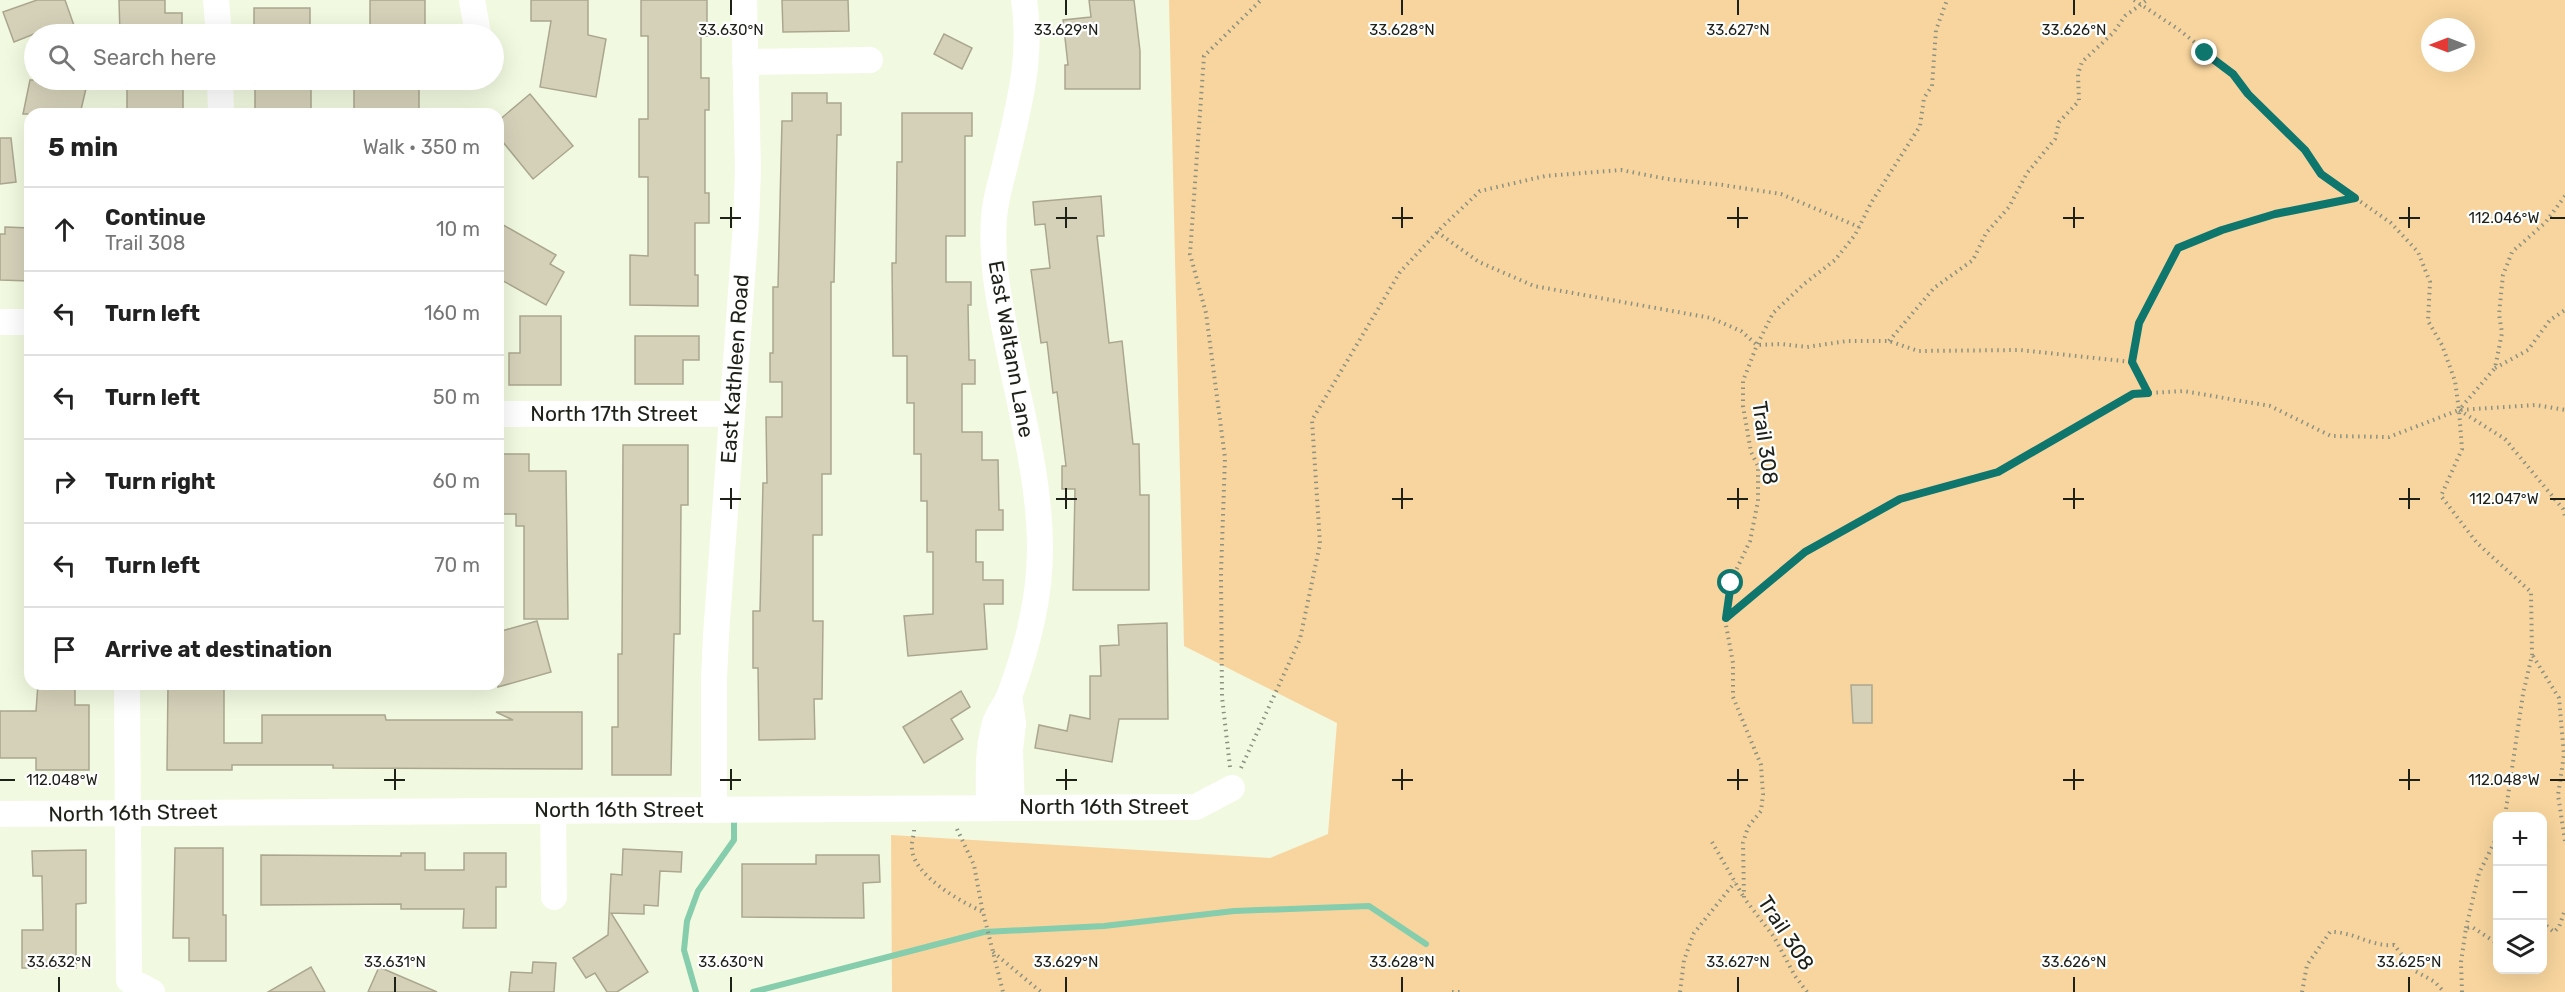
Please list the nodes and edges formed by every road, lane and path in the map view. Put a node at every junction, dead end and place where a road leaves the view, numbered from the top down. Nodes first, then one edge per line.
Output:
1 (216, 0) edge
2 (472, 0) edge
3 (744, 0) edge
4 (1024, 0) edge
5 (1261, 0) edge
6 (1947, 0) edge
7 (2134, 0) edge
8 (2147, 0) edge
9 (2140, 3) junction
10 (218, 24) edge
11 (476, 24) edge
12 (870, 60) dead end
13 (745, 63) junction
14 (220, 90) edge
15 (221, 108) edge
16 (2565, 196) edge
17 (2355, 198) junction
18 (1859, 226) junction
19 (1437, 232) junction
20 (2565, 310) edge
21 (0, 322) edge
22 (24, 322) edge
23 (1889, 341) junction
24 (1757, 345) junction
25 (2132, 362) junction
26 (2495, 368) junction
27 (2148, 393) junction
28 (2459, 410) junction
29 (2565, 410) edge
30 (504, 414) edge
31 (730, 414) junction
32 (2565, 516) edge
33 (1726, 618) junction
34 (2532, 655) junction
35 (127, 690) edge
36 (1232, 788) junction
37 (958, 808) junction
38 (1001, 808) junction
39 (918, 809) junction
40 (714, 810) junction
41 (553, 811) junction
42 (2506, 812) edge
43 (129, 813) junction
44 (0, 814) edge
45 (2565, 841) edge
46 (1712, 842) dead end
47 (2493, 844) edge
48 (1735, 882) junction
49 (554, 897) dead end
50 (1744, 898) junction
51 (2565, 910) edge
52 (983, 912) junction
53 (2547, 926) edge
54 (2466, 928) junction
55 (2493, 941) edge
56 (993, 951) junction
57 (152, 992) edge
58 (1003, 992) edge
59 (1041, 992) edge
60 (1452, 992) edge
61 (1463, 992) edge
62 (1680, 992) edge
63 (1807, 992) edge
64 (2302, 992) edge
65 (2445, 992) edge
66 (2462, 992) edge

1 - 10 street
2 - 11 street
3 - 13 street, East Kathleen Road
4 - 38 street, East Waltann Lane
5 - 36 path
6 - 18 path, Trail 308
7 - 9 path
8 - 9 path
9 - 17 path
9 - 23 path
12 - 13 street
13 - 31 street, East Kathleen Road
14 - 15 street
16 - 26 path
17 - 25 path
17 - 28 path
18 - 19 path
18 - 24 path, Trail 308
19 - 24 path
19 - 36 path
20 - 26 path
21 - 22 street
23 - 24 path
23 - 25 path
24 - 33 path, Trail 308
25 - 27 path
26 - 28 path
27 - 28 path
27 - 33 path
28 - 29 path
28 - 32 path
28 - 34 path
30 - 31 street, North 17th Street
31 - 40 street, East Kathleen Road
33 - 50 path, Trail 308
34 - 42 path
34 - 45 path
35 - 43 street
36 - 38 street, North 16th Street
37 - 38 street, North 16th Street
37 - 39 street, North 16th Street
37 - 52 path
39 - 40 street, North 16th Street
39 - 52 path
40 - 41 street, North 16th Street
41 - 43 street, North 16th Street
41 - 49 street
43 - 44 street, North 16th Street
43 - 57 street
46 - 48 path
47 - 54 path
48 - 50 path
48 - 62 path
50 - 63 path, Trail 308
51 - 53 path
52 - 56 path
54 - 55 path
54 - 66 path
56 - 58 path
56 - 59 path
60 - 61 path
64 - 65 path

